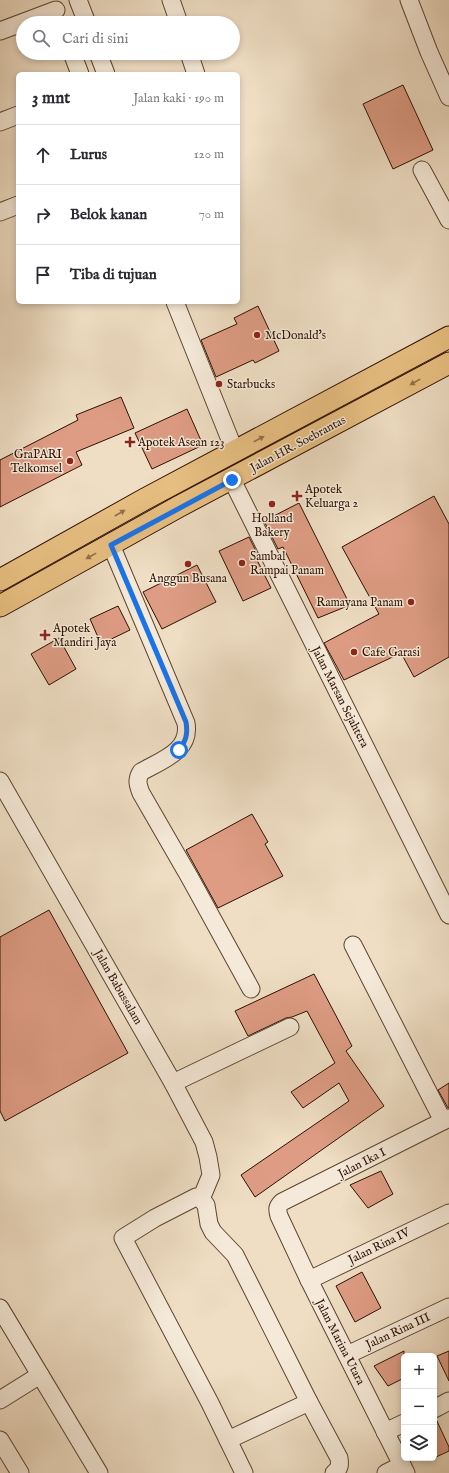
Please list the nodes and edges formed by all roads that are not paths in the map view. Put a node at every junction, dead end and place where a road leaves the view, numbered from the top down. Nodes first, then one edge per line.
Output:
1 (78, 0) edge
2 (171, 0) edge
3 (409, 0) edge
4 (56, 11) edge
5 (42, 16) edge
6 (84, 16) edge
7 (176, 16) edge
8 (16, 25) edge
9 (0, 31) edge
10 (75, 60) edge
11 (101, 60) edge
12 (191, 60) edge
13 (79, 72) edge
14 (105, 72) edge
15 (195, 72) edge
16 (449, 97) edge
17 (16, 116) edge
18 (0, 122) edge
19 (422, 170) dead end
20 (16, 206) edge
21 (0, 212) edge
22 (449, 220) edge
23 (176, 304) edge
24 (449, 337) edge
25 (449, 363) edge
26 (235, 452) junction
27 (232, 480) junction
28 (111, 545) junction
29 (19, 570) junction
30 (0, 580) edge
31 (29, 590) junction
32 (0, 606) edge
33 (0, 781) edge
34 (449, 915) edge
35 (353, 945) dead end
36 (251, 990) dead end
37 (290, 1028) dead end
38 (173, 1082) junction
39 (446, 1120) edge
40 (201, 1199) junction
41 (277, 1210) joint
42 (449, 1212) edge
43 (309, 1280) junction
44 (449, 1307) edge
45 (0, 1308) edge
46 (347, 1355) junction
47 (40, 1375) junction
48 (0, 1400) edge
49 (449, 1401) edge
50 (308, 1402) junction
51 (437, 1407) edge
52 (401, 1424) edge
53 (385, 1432) junction
54 (0, 1440) edge
55 (228, 1440) junction
56 (404, 1469) edge
57 (20, 1473) edge
58 (99, 1473) edge
59 (244, 1473) edge
60 (334, 1473) edge
61 (386, 1473) edge

1 - 6 street
2 - 7 street
3 - 16 street
4 - 5 street
8 - 9 street
10 - 13 street
11 - 14 street
12 - 15 street
17 - 18 street
19 - 22 street
20 - 21 street
23 - 26 street
26 -> 24 main road, Jalan HR. Soebrantas
25 -> 27 main road, Jalan HR. Soebrantas
29 -> 26 main road, Jalan HR. Soebrantas
27 - 28 main road, Jalan HR. Soebrantas
27 - 34 street, Jalan Marsan Sejahtera
28 -> 31 main road, Jalan HR. Soebrantas
28 - 36 street
29 - 30 main road, Jalan HR. Soebrantas
29 - 31 main road
31 - 32 main road, Jalan HR. Soebrantas
33 - 38 street, Jalan Babussalam
35 - 39 street
37 - 38 street
38 - 40 street, Jalan Babussalam
39 - 41 street, Jalan Ika I
40 - 50 street
40 - 55 street
41 - 43 street, Jalan Marina Utara
42 - 43 street, Jalan Rina IV
43 - 46 street, Jalan Marina Utara
44 - 46 street, Jalan Rina III
45 - 47 street
46 - 53 street, Jalan Marina Utara
47 - 48 street
47 - 58 street
49 - 51 street
50 - 55 street
50 - 60 street
52 - 53 street
53 - 56 street, Jalan Marina Utara
54 - 57 street
55 - 59 street
56 - 61 street

